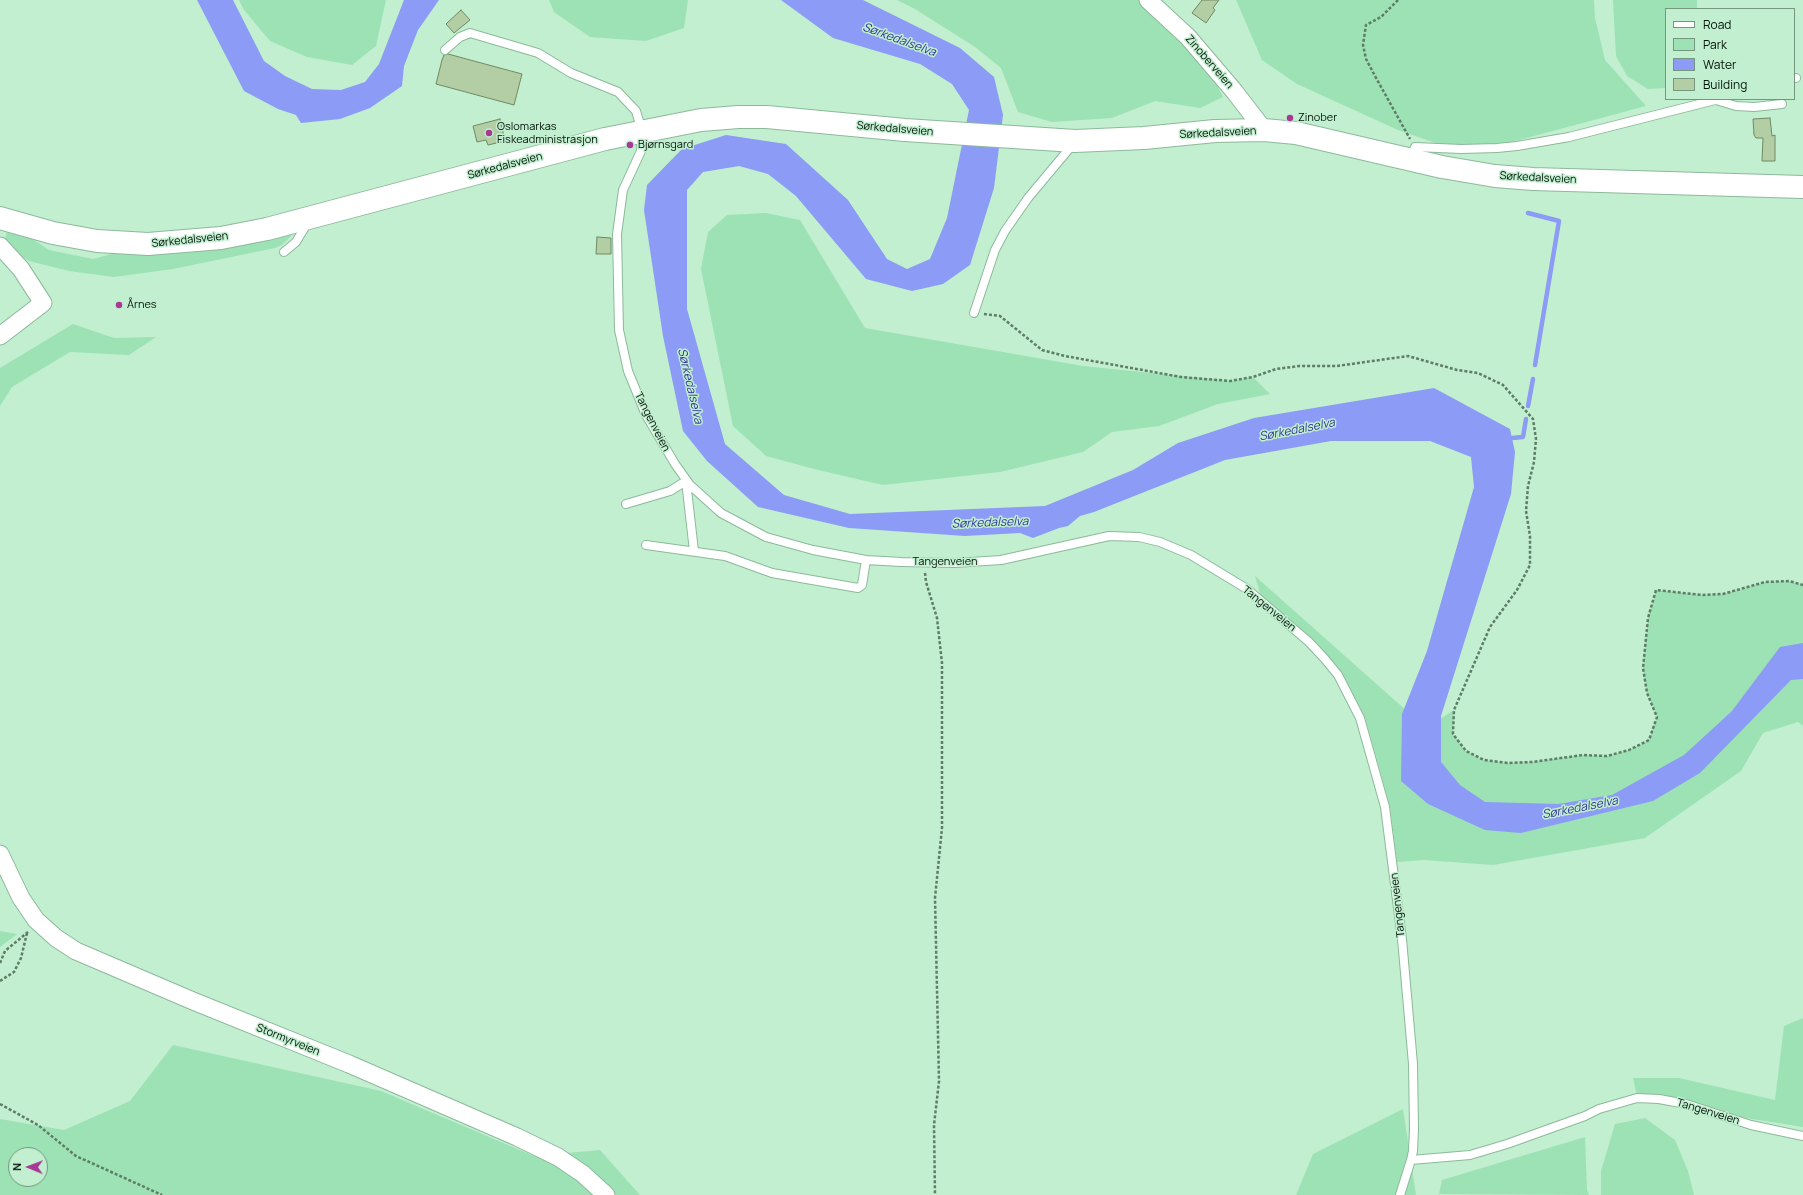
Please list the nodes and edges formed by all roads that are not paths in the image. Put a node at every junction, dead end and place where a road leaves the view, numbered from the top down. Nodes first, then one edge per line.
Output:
1 (1148, 0) edge
2 (445, 50) dead end
3 (1713, 100) edge
4 (1720, 100) edge
5 (1782, 104) dead end
6 (1264, 130) junction
7 (642, 131) junction
8 (1075, 141) junction
9 (1413, 153) junction
10 (1803, 187) edge
11 (310, 217) junction
12 (0, 218) edge
13 (0, 246) edge
14 (284, 252) dead end
15 (974, 313) road end
16 (0, 336) edge
17 (686, 481) junction
18 (626, 504) dead end
19 (646, 545) dead end
20 (694, 551) junction
21 (866, 560) junction
22 (0, 854) edge
23 (1803, 1136) edge
24 (1411, 1160) junction
25 (606, 1195) edge
26 (1400, 1195) edge

1 - 6 street, Zinoberveien
2 - 7 lane, Tangenveien
3 - 9 lane
4 - 5 lane
6 - 8 street, Sørkedalsveien
6 - 9 street, Sørkedalsveien
7 - 8 street, Sørkedalsveien
7 - 11 street, Sørkedalsveien
7 - 17 lane, Tangenveien
8 - 15 lane
9 - 10 street, Sørkedalsveien
11 - 12 street, Sørkedalsveien
11 - 14 lane
13 - 16 street
17 - 18 lane
17 - 20 lane
17 - 21 lane, Tangenveien
19 - 20 lane
20 - 21 lane
21 - 24 lane, Tangenveien
22 - 25 street, Stormyrveien
23 - 24 lane, Tangenveien
24 - 26 lane

